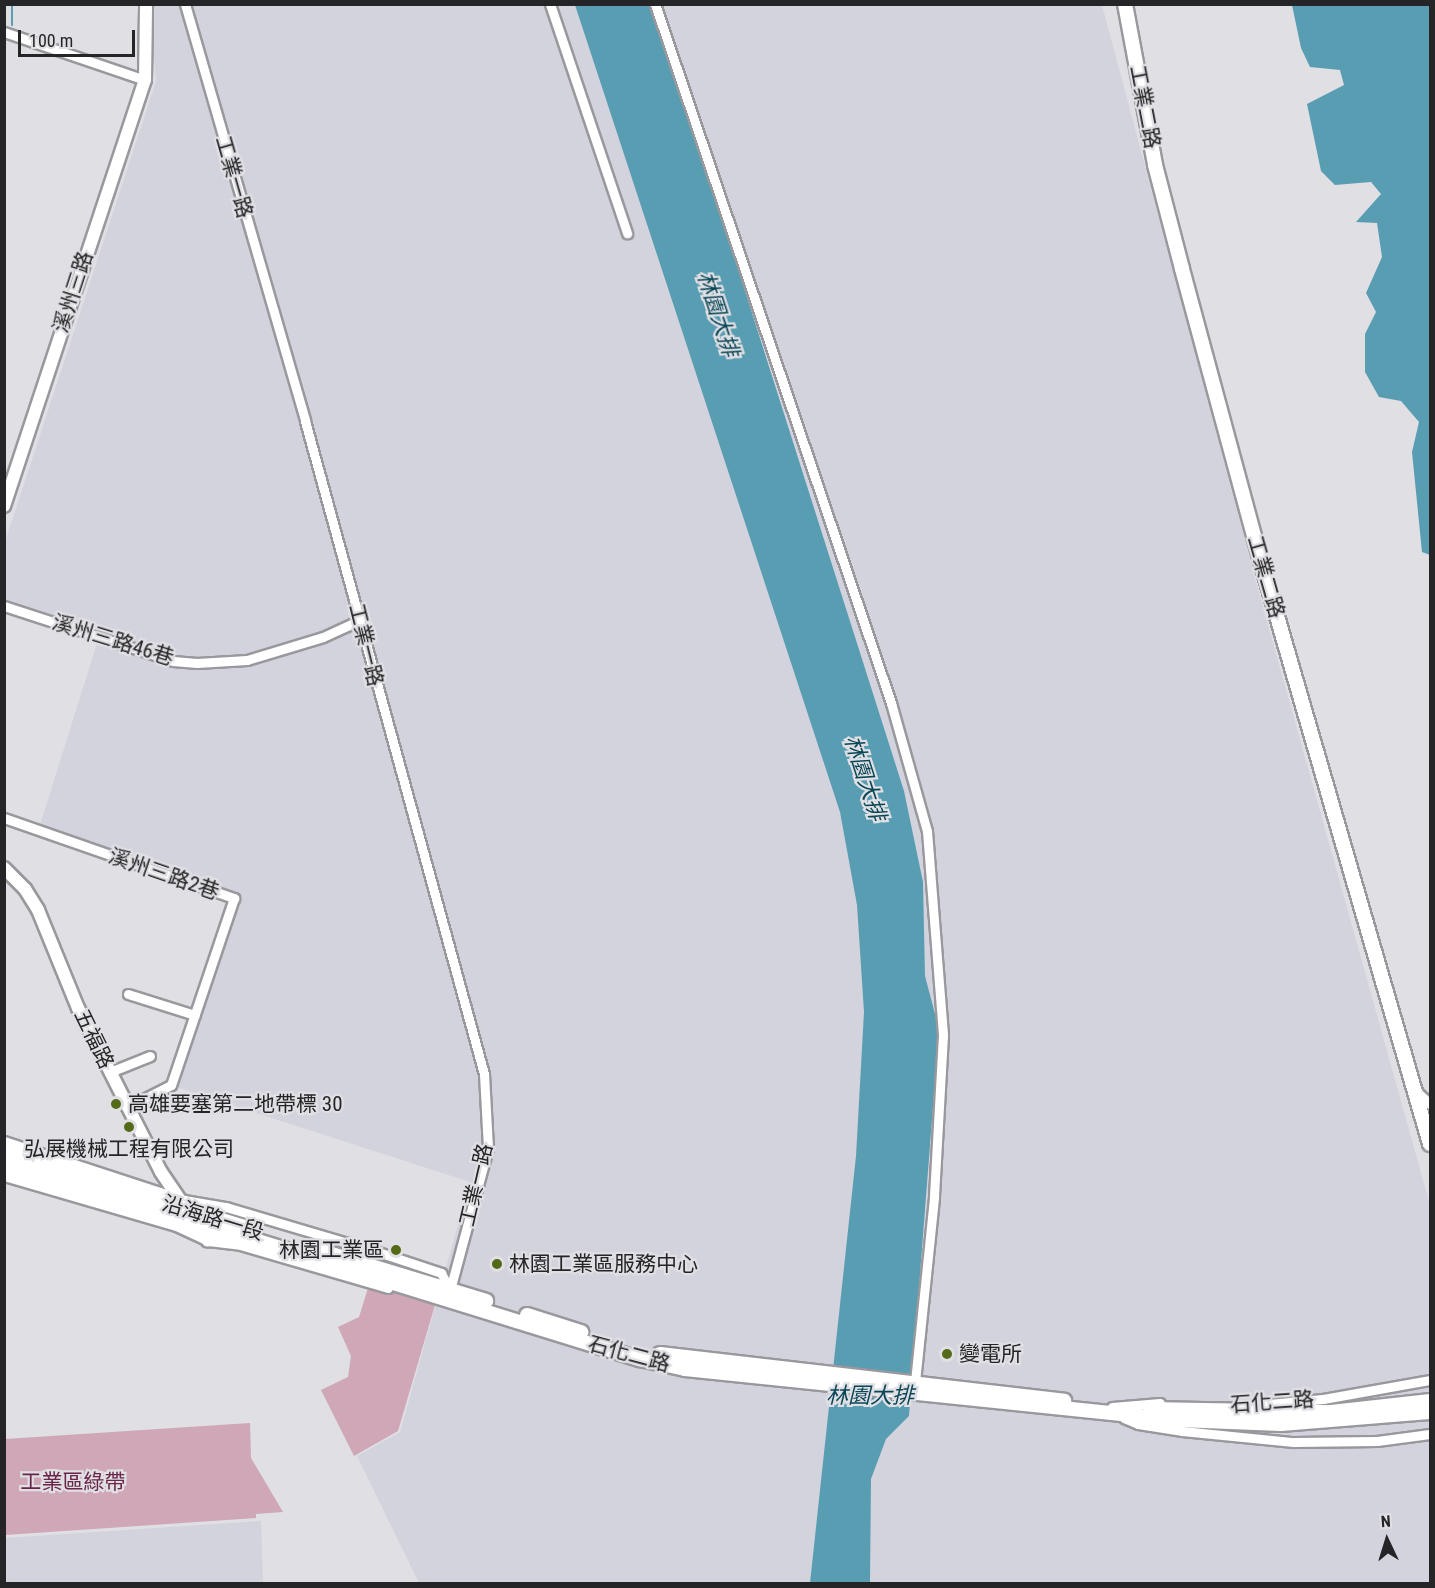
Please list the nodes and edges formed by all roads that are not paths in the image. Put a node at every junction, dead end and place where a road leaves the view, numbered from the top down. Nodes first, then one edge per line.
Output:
1 (146, 4) edge
2 (185, 4) edge
3 (550, 4) edge
4 (655, 4) edge
5 (1125, 4) edge
6 (4, 32) edge
7 (145, 80) junction
8 (627, 233) dead end
9 (4, 506) edge
10 (4, 606) edge
11 (360, 620) junction
12 (4, 818) edge
13 (4, 868) edge
14 (128, 994) dead end
15 (195, 1015) junction
16 (150, 1056) dead end
17 (110, 1072) junction
18 (1414, 1089) junction
19 (1431, 1104) edge
20 (128, 1107) junction
21 (4, 1141) edge
22 (1431, 1144) edge
23 (4, 1153) edge
24 (4, 1165) edge
25 (4, 1176) edge
26 (187, 1206) junction
27 (205, 1236) junction
28 (449, 1295) junction
29 (1431, 1380) edge
30 (922, 1387) junction
31 (1431, 1401) edge
32 (1115, 1411) junction
33 (1431, 1412) edge
34 (1182, 1415) junction
35 (1431, 1434) edge

1 - 7 street, 溪州三路
2 - 11 street, 工業一路
3 - 8 street
4 - 30 street
5 - 18 main road, 工業二路
6 - 7 street
7 - 9 street, 溪州三路
10 - 11 street, 溪州三路46巷
11 - 28 street, 工業一路
12 - 15 street, 溪州三路2巷
13 - 17 street, 五福路
14 - 15 street
15 - 20 street
16 - 17 street
17 - 20 street, 五福路
18 - 19 street
18 - 22 main road, 工業二路
20 - 26 street, 五福路
21 - 26 street, 沿海路一段
23 - 26 main road, 沿海路一段
24 - 27 main road, 沿海路一段
25 - 27 street, 沿海路一段
26 - 27 street, 五福路
26 - 28 main road, 沿海路一段
27 - 28 main road, 沿海路一段
28 - 30 main road, 石化二路
29 - 32 street, 石化二路
30 - 32 main road, 石化二路
31 - 34 main road
32 - 34 main road, 石化二路
32 - 35 street, 石化二路
33 - 34 main road

